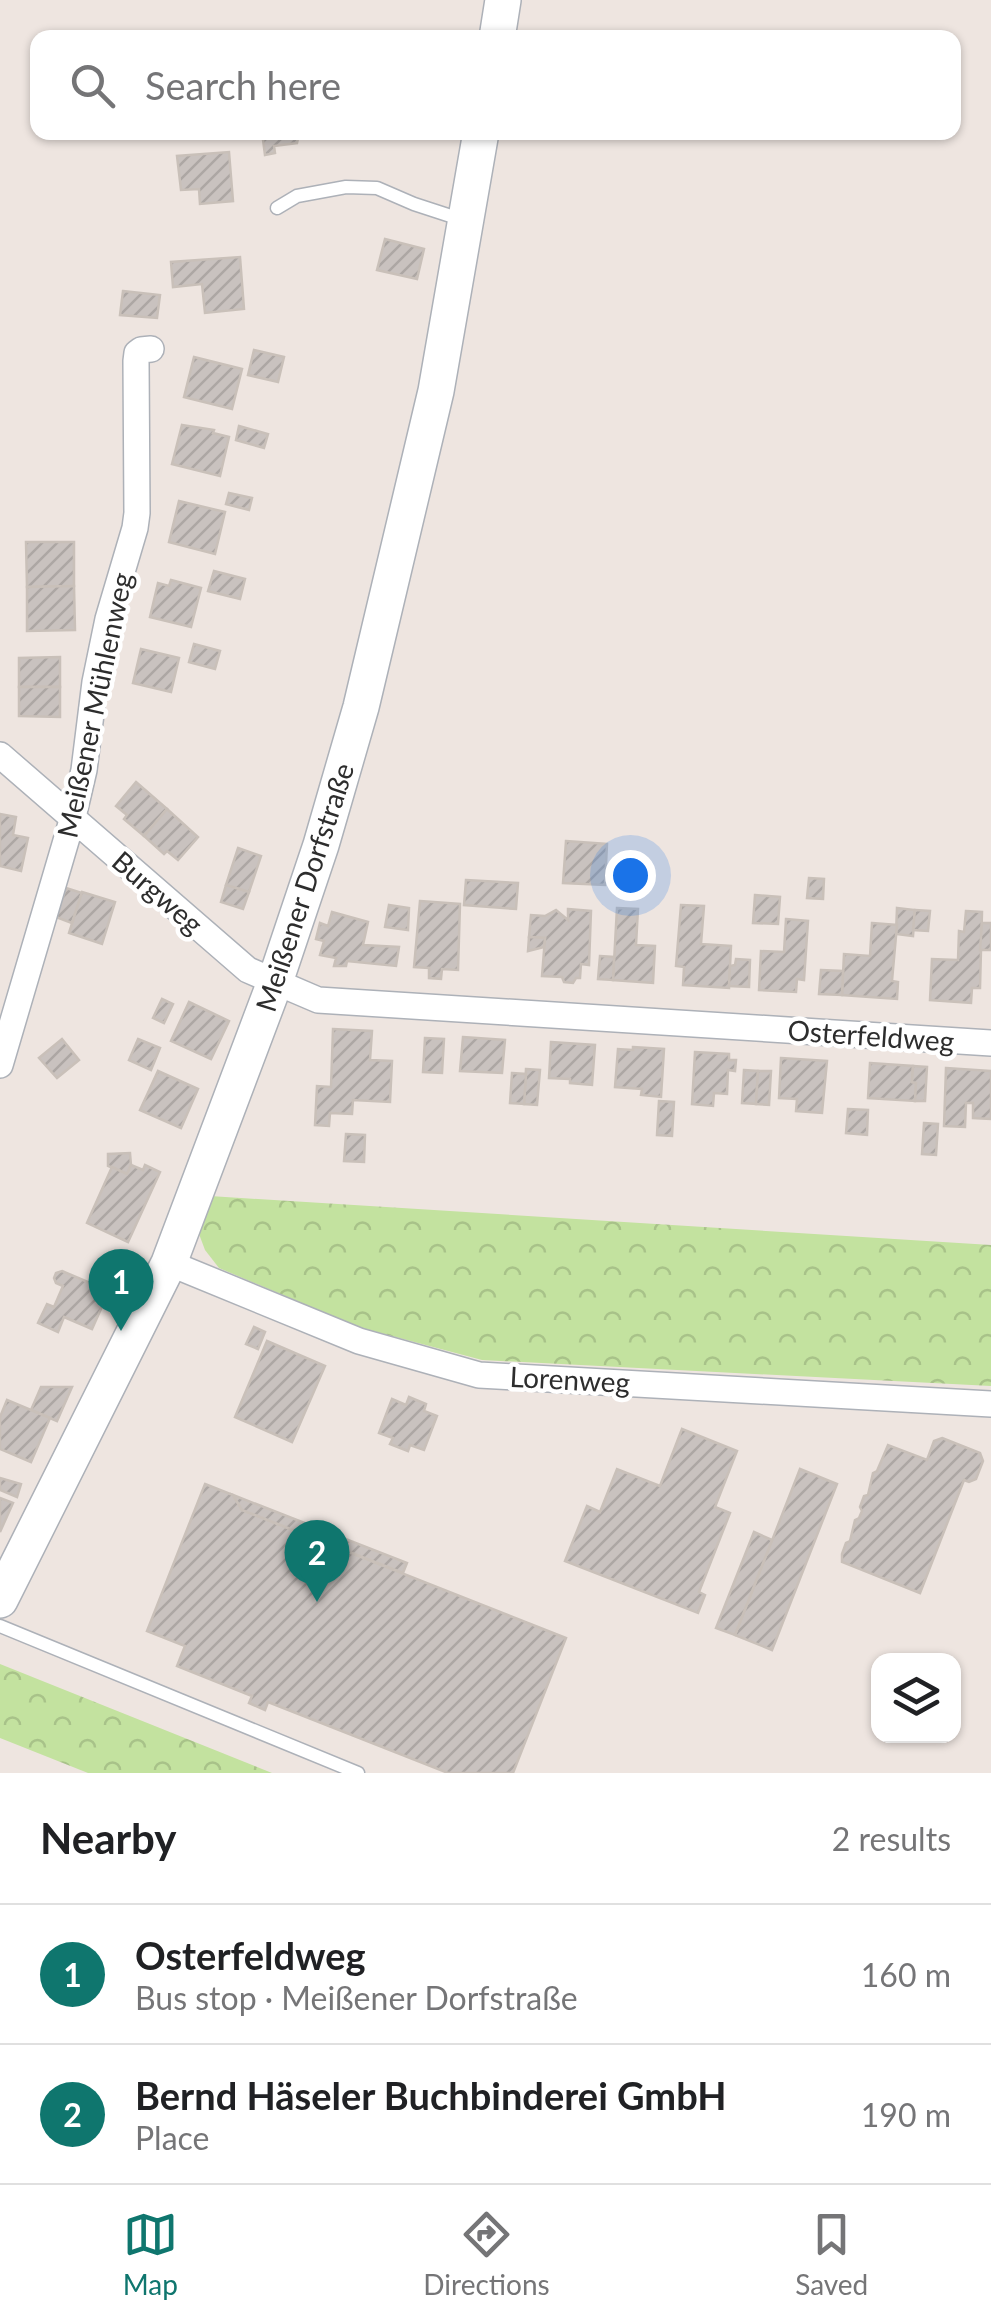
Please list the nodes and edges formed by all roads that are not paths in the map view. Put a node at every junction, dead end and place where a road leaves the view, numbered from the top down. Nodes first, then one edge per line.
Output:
1 (503, 0) edge
2 (498, 30) edge
3 (479, 140) edge
4 (277, 208) dead end
5 (466, 221) junction
6 (150, 349) dead end
7 (0, 755) edge
8 (73, 817) junction
9 (275, 982) junction
10 (991, 1043) edge
11 (0, 1065) edge
12 (169, 1263) junction
13 (991, 1404) edge
14 (0, 1600) edge
15 (0, 1626) edge
16 (358, 1773) edge

1 - 2 street
3 - 5 street, Meißener Dorfstraße
4 - 5 lane
5 - 9 street, Meißener Dorfstraße
6 - 8 street, Meißener Mühlenweg
7 - 8 street, Burgweg
8 - 9 street, Burgweg
8 - 11 street, Meißener Mühlenweg
9 - 10 street, Osterfeldweg
9 - 12 street, Meißener Dorfstraße
12 - 13 street, Lorenweg
12 - 14 street, Meißener Dorfstraße
15 - 16 lane

